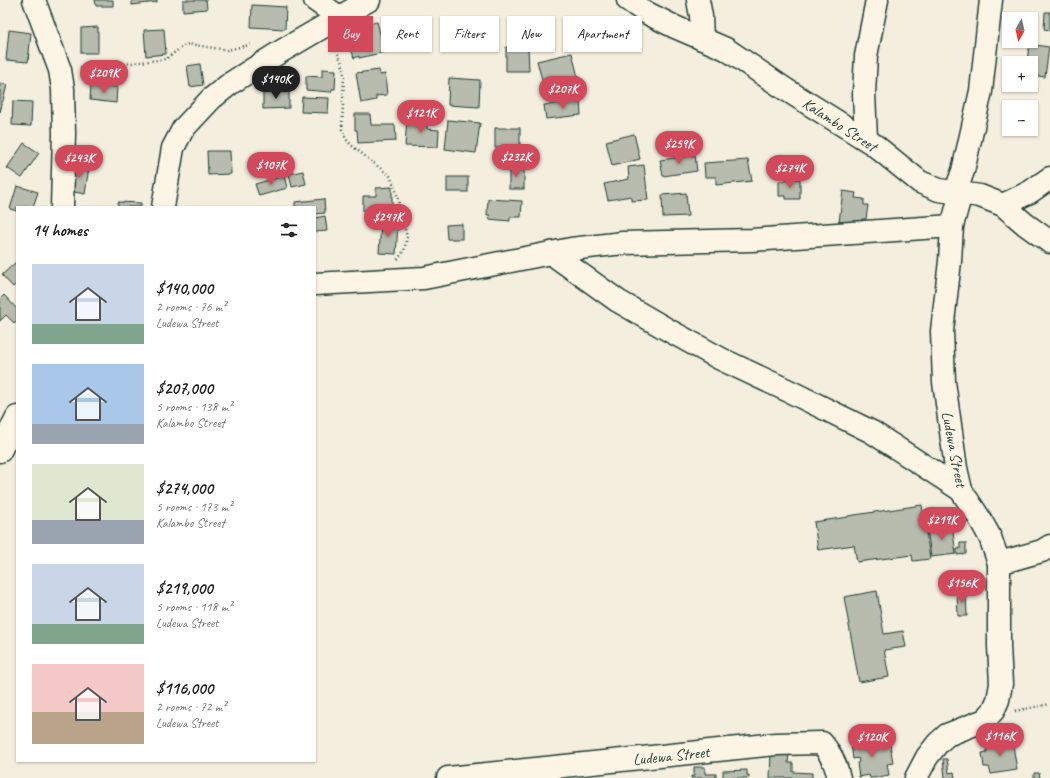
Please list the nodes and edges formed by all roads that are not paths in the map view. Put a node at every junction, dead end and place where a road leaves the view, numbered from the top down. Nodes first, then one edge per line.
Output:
1 (34, 0) edge
2 (315, 0) edge
3 (369, 0) edge
4 (628, 0) edge
5 (698, 0) edge
6 (877, 0) edge
7 (991, 0) edge
8 (338, 16) edge
9 (341, 16) edge
10 (328, 24) edge
11 (702, 38) junction
12 (866, 140) junction
13 (1050, 178) edge
14 (958, 193) junction
15 (1003, 205) junction
16 (62, 206) edge
17 (163, 206) edge
18 (952, 226) junction
19 (1050, 242) edge
20 (551, 253) junction
21 (316, 284) edge
22 (16, 419) edge
23 (0, 451) edge
24 (961, 490) junction
25 (1045, 554) edge
26 (999, 563) junction
27 (448, 778) edge
28 (839, 778) edge
29 (916, 778) edge

1 - 16 street
2 - 8 street
3 - 9 street
4 - 11 street, Kalambo Street
5 - 11 street
6 - 12 street
7 - 14 street, Ludewa Street
10 - 17 street
11 - 12 street, Kalambo Street
12 - 14 street, Kalambo Street
13 - 15 street
14 - 15 street, Kalambo Street
14 - 18 street, Ludewa Street
15 - 19 street, Kalambo Street
18 - 20 street
18 - 24 street, Ludewa Street
20 - 21 street
20 - 24 street
22 - 23 street
24 - 26 street, Ludewa Street
25 - 26 street
26 - 29 street, Ludewa Street
27 - 28 street, Ludewa Street

